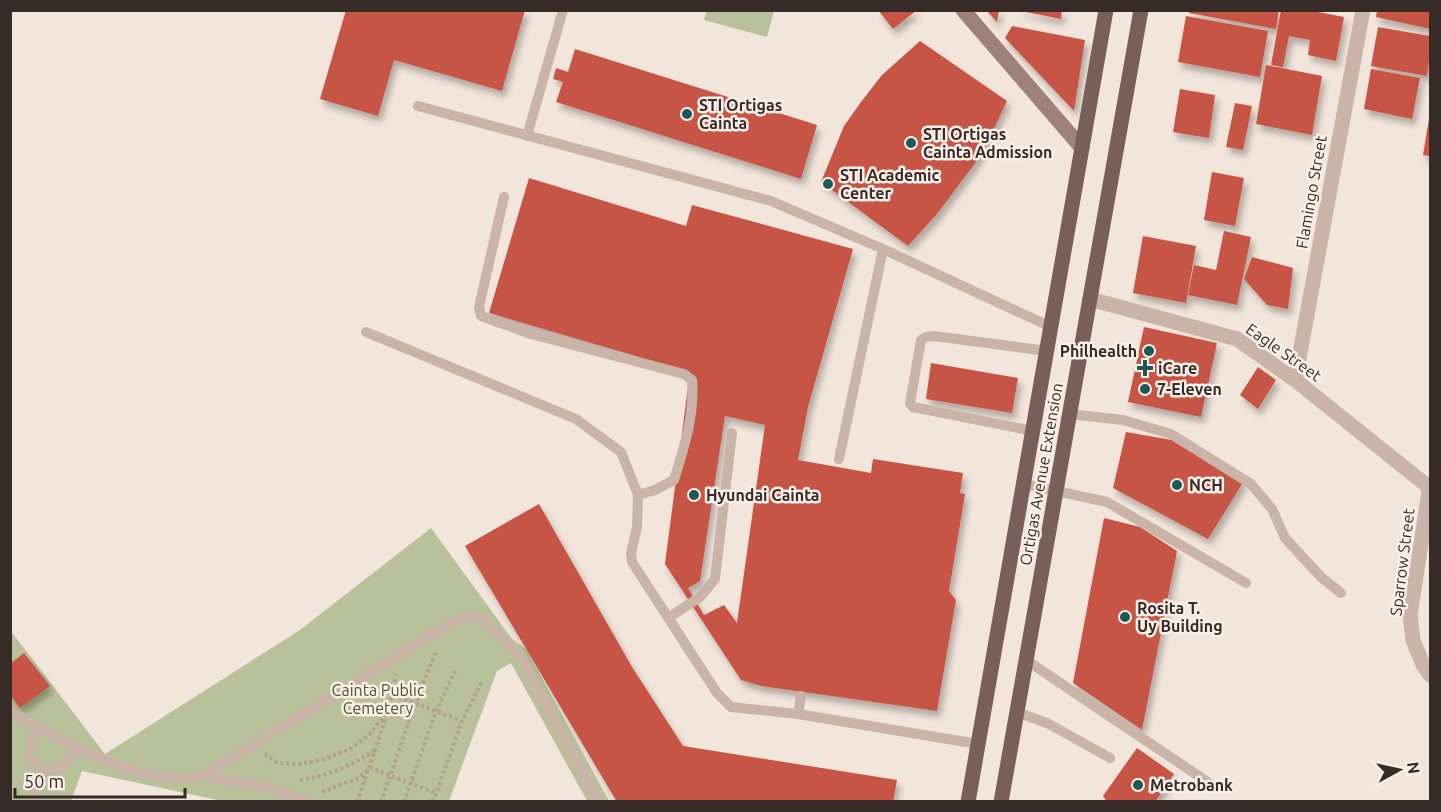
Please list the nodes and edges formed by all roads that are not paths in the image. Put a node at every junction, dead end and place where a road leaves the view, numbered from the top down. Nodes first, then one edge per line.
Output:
1 (563, 10) edge
2 (963, 10) edge
3 (1106, 10) edge
4 (1141, 10) edge
5 (1363, 10) edge
6 (418, 106) dead end
7 (527, 136) junction
8 (1082, 148) junction
9 (504, 197) dead end
10 (883, 249) junction
11 (1090, 299) junction
12 (1051, 327) junction
13 (366, 332) dead end
14 (1047, 351) junction
15 (1295, 380) junction
16 (1069, 414) junction
17 (1033, 432) junction
18 (732, 433) dead end
19 (838, 459) dead end
20 (1024, 484) junction
21 (1430, 487) edge
22 (1056, 492) junction
23 (638, 495) junction
24 (1246, 583) dead end
25 (1341, 593) dead end
26 (668, 618) junction
27 (1026, 660) junction
28 (1431, 675) edge
29 (801, 696) dead end
30 (10, 711) edge
31 (1017, 712) junction
32 (798, 714) junction
33 (37, 726) junction
34 (978, 744) junction
35 (76, 746) junction
36 (1110, 758) dead end
37 (44, 768) junction
38 (203, 776) junction
39 (1212, 785) dead end
40 (307, 800) edge
41 (32, 801) edge
42 (598, 801) edge
43 (968, 801) edge
44 (1001, 801) edge

1 - 7 lane
2 - 8 street
3 - 8 main road, Ortigas Avenue Extension
4 - 11 main road, Ortigas Avenue Extension
5 - 15 street, Flamingo Street
6 - 7 lane
7 - 10 lane
8 - 12 main road, Ortigas Avenue Extension
9 - 23 lane
10 - 12 lane
10 - 19 lane
11 - 15 street, Eagle Street
11 - 16 main road, Ortigas Avenue Extension
12 - 14 main road, Ortigas Avenue Extension
13 - 23 lane
14 - 17 main road, Ortigas Avenue Extension
14 - 17 lane
15 - 21 street, Eagle Street
16 - 22 main road, Ortigas Avenue Extension
16 - 25 lane
17 - 20 main road, Ortigas Avenue Extension
18 - 26 lane
20 - 22 lane
20 - 34 main road, Ortigas Avenue Extension
21 - 28 street, Sparrow Street
22 - 24 lane
22 - 27 main road, Ortigas Avenue Extension
23 - 26 lane
26 - 32 lane
27 - 31 main road, Ortigas Avenue Extension
27 - 39 lane
29 - 32 lane
30 - 33 lane
31 - 36 lane
31 - 44 main road, Ortigas Avenue Extension
32 - 34 lane
33 - 35 lane
33 - 37 lane
34 - 43 main road, Ortigas Avenue Extension
35 - 37 lane
35 - 38 lane
37 - 41 lane
38 - 40 lane
38 - 42 lane

